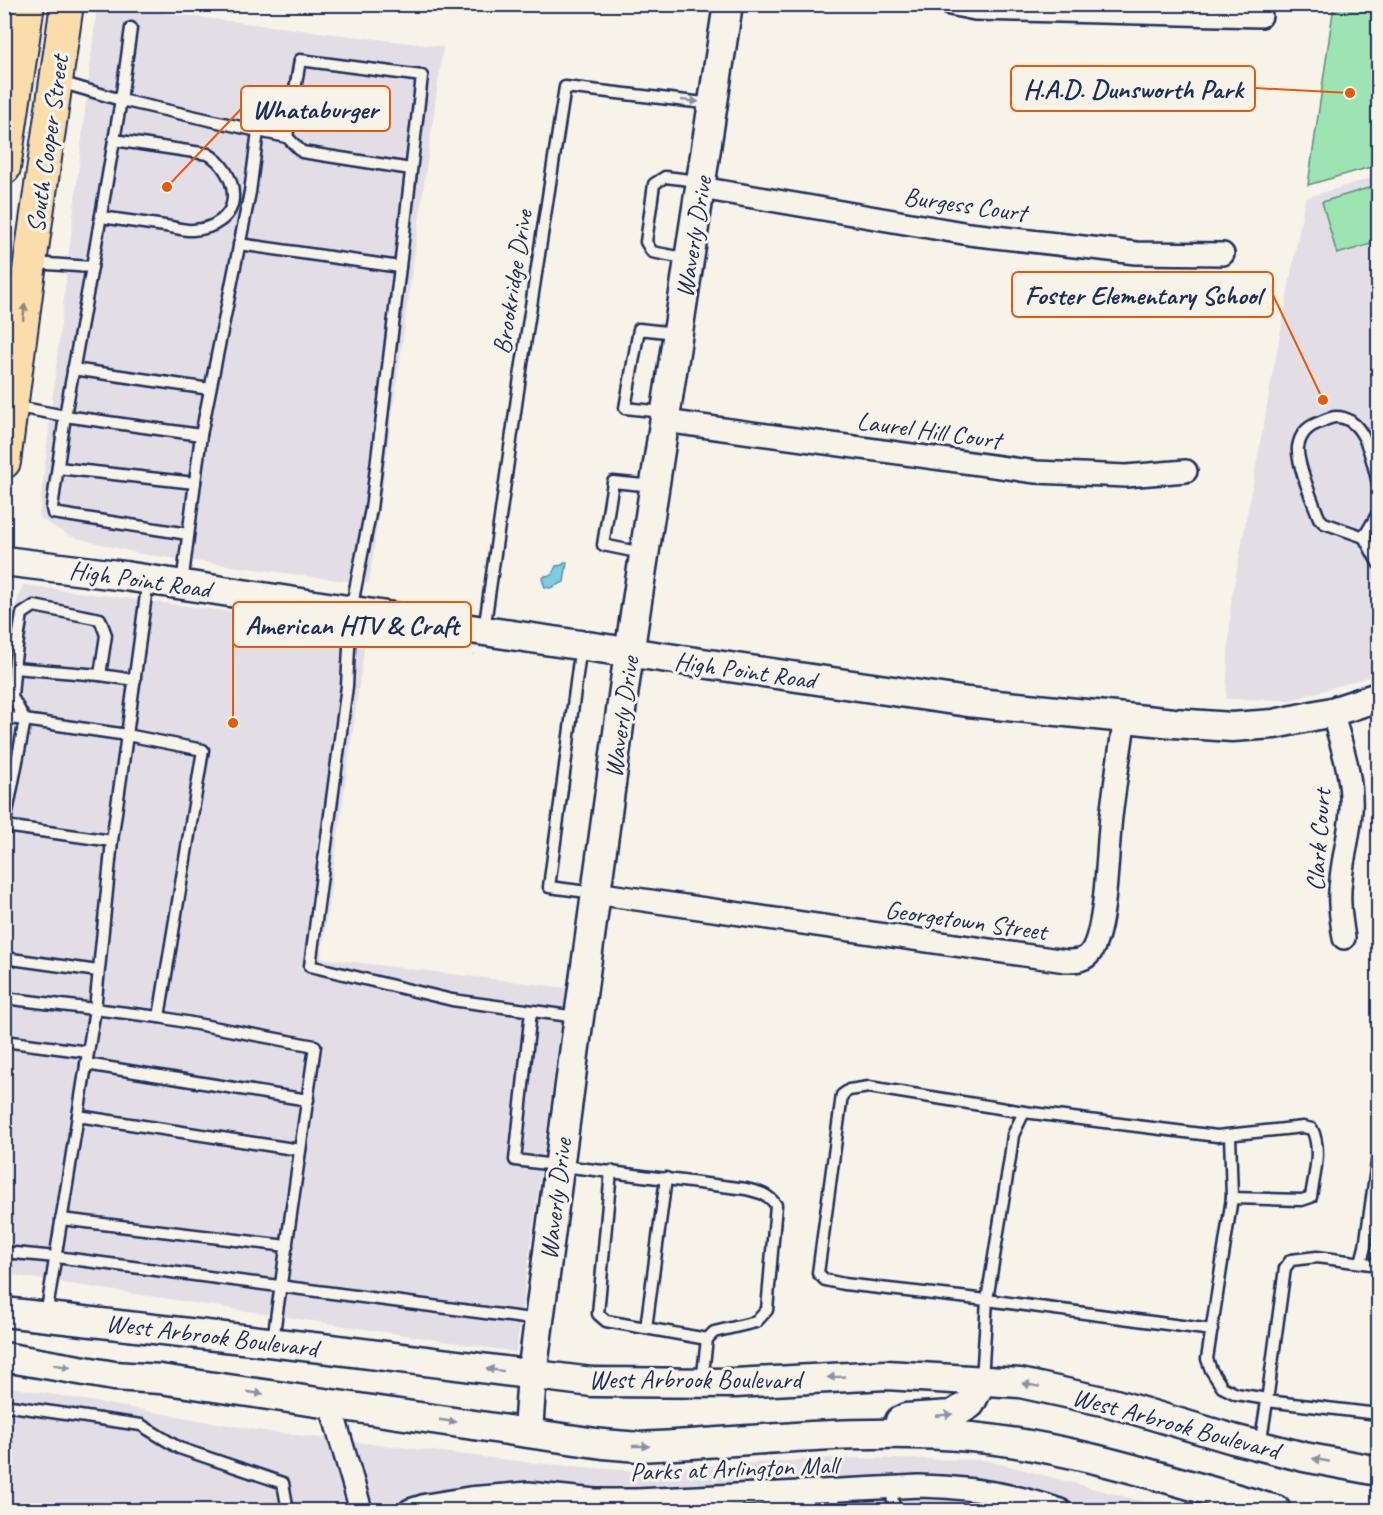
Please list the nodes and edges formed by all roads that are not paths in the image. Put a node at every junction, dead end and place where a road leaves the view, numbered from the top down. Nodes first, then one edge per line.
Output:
1 (28, 4) edge
2 (49, 4) edge
3 (68, 4) edge
4 (728, 4) edge
5 (950, 4) edge
6 (1261, 16) dead end
7 (131, 27) dead end
8 (57, 81) junction
9 (121, 100) junction
10 (713, 104) junction
11 (258, 131) junction
12 (287, 137) junction
13 (114, 140) junction
14 (6, 150) edge
15 (411, 169) junction
16 (701, 184) junction
17 (101, 217) junction
18 (239, 244) junction
19 (1224, 254) dead end
20 (690, 259) junction
21 (30, 263) junction
22 (92, 267) junction
23 (400, 267) junction
24 (679, 333) junction
25 (73, 369) junction
26 (210, 389) junction
27 (12, 406) junction
28 (65, 416) junction
29 (666, 417) junction
30 (201, 435) junction
31 (4, 462) edge
32 (58, 468) junction
33 (1186, 471) dead end
34 (195, 483) junction
35 (1378, 483) edge
36 (656, 487) junction
37 (1378, 513) edge
38 (188, 534) junction
39 (1364, 537) junction
40 (645, 553) junction
41 (4, 561) edge
42 (1378, 563) edge
43 (148, 580) junction
44 (182, 585) junction
45 (351, 610) junction
46 (484, 631) junction
47 (581, 645) junction
48 (630, 653) junction
49 (14, 668) junction
50 (100, 675) junction
51 (135, 680) junction
52 (1378, 697) edge
53 (1332, 712) junction
54 (4, 717) edge
55 (1125, 717) junction
56 (25, 720) junction
57 (127, 735) junction
58 (5, 827) edge
59 (112, 841) junction
60 (596, 893) junction
61 (1344, 938) dead end
62 (4, 958) edge
63 (98, 971) junction
64 (4, 998) edge
65 (95, 1009) junction
66 (531, 1011) junction
67 (159, 1017) junction
68 (579, 1017) junction
69 (4, 1041) edge
70 (88, 1052) junction
71 (86, 1064) junction
72 (308, 1100) junction
73 (1024, 1112) junction
74 (78, 1116) junction
75 (1230, 1135) junction
76 (300, 1150) junction
77 (1378, 1155) edge
78 (560, 1165) junction
79 (611, 1171) junction
80 (666, 1178) junction
81 (1232, 1198) junction
82 (61, 1219) junction
83 (287, 1246) junction
84 (4, 1252) edge
85 (56, 1257) junction
86 (1361, 1262) junction
87 (1378, 1265) edge
88 (281, 1287) junction
89 (987, 1300) junction
90 (4, 1312) edge
91 (46, 1316) junction
92 (539, 1320) junction
93 (646, 1328) junction
94 (1212, 1330) junction
95 (707, 1339) junction
96 (273, 1342) junction
97 (4, 1357) edge
98 (532, 1374) junction
99 (982, 1380) junction
100 (702, 1383) junction
101 (1268, 1401) junction
102 (330, 1403) junction
103 (4, 1405) edge
104 (1378, 1414) edge
105 (528, 1432) junction
106 (867, 1434) junction
107 (1260, 1446) junction
108 (1378, 1471) edge
109 (891, 1486) junction
110 (500, 1495) junction
111 (833, 1501) edge
112 (470, 1504) edge
113 (595, 1505) edge
114 (649, 1505) edge
115 (285, 1510) edge
116 (361, 1510) edge
117 (410, 1510) edge
118 (522, 1510) edge
119 (894, 1510) edge
120 (1060, 1510) edge
121 (1276, 1510) edge

1 - 14 main road, South Cooper Street
2 - 8 main road
3 - 8 main road, South Cooper Street
4 - 10 street, Waverly Drive
5 - 6 street
7 - 9 lane
8 - 9 lane
8 - 21 main road, South Cooper Street
9 - 11 lane
9 - 13 lane
10 - 16 street, Waverly Drive
46 -> 10 lane, Brookridge Drive
11 - 12 lane
11 - 18 lane
12 - 15 lane
12 - 15 lane
13 - 17 lane
13 - 17 lane
14 - 21 main road
15 - 23 lane
16 - 19 street, Burgess Court
16 - 20 street, Waverly Drive
16 - 20 lane
17 - 22 lane
18 - 23 lane
18 - 26 lane
20 - 24 street, Waverly Drive
21 - 22 lane
27 -> 21 main road, South Cooper Street
22 - 25 lane
23 - 45 lane
24 - 29 street, Waverly Drive
24 - 29 lane
25 - 26 lane
25 - 28 lane
26 - 30 lane
27 - 28 lane
27 - 31 main road, South Cooper Street
28 - 30 lane
28 - 32 lane
29 - 33 street, Laurel Hill Court
29 - 36 street, Waverly Drive
30 - 34 lane
32 - 34 lane
32 - 38 lane
34 - 38 lane
35 - 39 lane
36 - 40 street, Waverly Drive
36 - 40 lane
37 - 39 lane
38 - 44 lane
39 - 42 lane
40 - 48 street, Waverly Drive
41 - 43 street, High Point Road
43 - 44 street, High Point Road
43 - 51 lane
44 - 45 street, High Point Road
45 - 46 street, High Point Road
45 - 66 lane
46 - 47 street, High Point Road
47 - 48 street, High Point Road
47 - 60 lane
48 - 55 street, High Point Road
48 - 60 street, Waverly Drive
49 - 50 lane
49 - 50 lane
49 - 56 lane
50 - 51 lane
51 - 57 lane
52 - 53 street, High Point Road
53 - 55 street, High Point Road
53 - 61 street, Clark Court
54 - 56 lane
55 - 60 street, Georgetown Street
56 - 57 lane
56 - 58 lane
57 - 59 lane
57 - 67 lane
58 - 59 lane
59 - 63 lane
60 - 68 street, Waverly Drive
62 - 63 lane
63 - 65 lane
64 - 65 lane
65 - 67 lane
65 - 70 lane
66 - 68 lane
66 - 78 lane
67 - 72 lane
68 - 78 street, Waverly Drive
69 - 70 lane
70 - 71 lane
71 - 72 lane
71 - 74 lane
72 - 76 lane
73 - 75 lane
73 - 89 lane
73 - 89 lane
74 - 76 lane
74 - 82 lane
75 - 81 lane
75 - 81 lane
76 - 83 lane
77 - 86 lane
78 - 79 lane
78 - 92 street, Waverly Drive
79 - 80 lane
79 - 93 lane
80 - 93 lane
80 - 95 lane
81 - 94 lane
82 - 83 lane
82 - 85 lane
83 - 88 lane
84 - 85 lane
85 - 88 lane
85 - 91 lane
86 - 87 lane
86 - 101 lane
88 - 92 lane
88 - 96 lane
89 - 94 lane
89 - 99 lane
90 - 91 street, West Arbrook Boulevard
91 - 96 street, West Arbrook Boulevard
92 - 98 street, Waverly Drive
93 - 95 lane
94 - 101 lane
95 - 100 lane
98 -> 96 street, West Arbrook Boulevard
97 -> 102 street, West Arbrook Boulevard
98 - 100 street, West Arbrook Boulevard
98 - 105 street, Waverly Drive
99 -> 100 street, West Arbrook Boulevard
106 -> 99 street
107 -> 99 street, West Arbrook Boulevard
101 - 104 lane
101 - 107 lane
102 -> 105 street, West Arbrook Boulevard
102 - 116 street
103 - 115 lane
105 -> 106 street, West Arbrook Boulevard
106 - 121 street, West Arbrook Boulevard
108 -> 107 street, West Arbrook Boulevard
109 - 111 street, Parks at Arlington Mall
109 - 119 lane
109 - 120 street, Parks at Arlington Mall
110 - 112 street, Parks at Arlington Mall
110 - 113 street, Parks at Arlington Mall
110 - 118 lane
111 - 114 street, Parks at Arlington Mall
112 - 117 street, Parks at Arlington Mall
113 - 114 street, Parks at Arlington Mall

